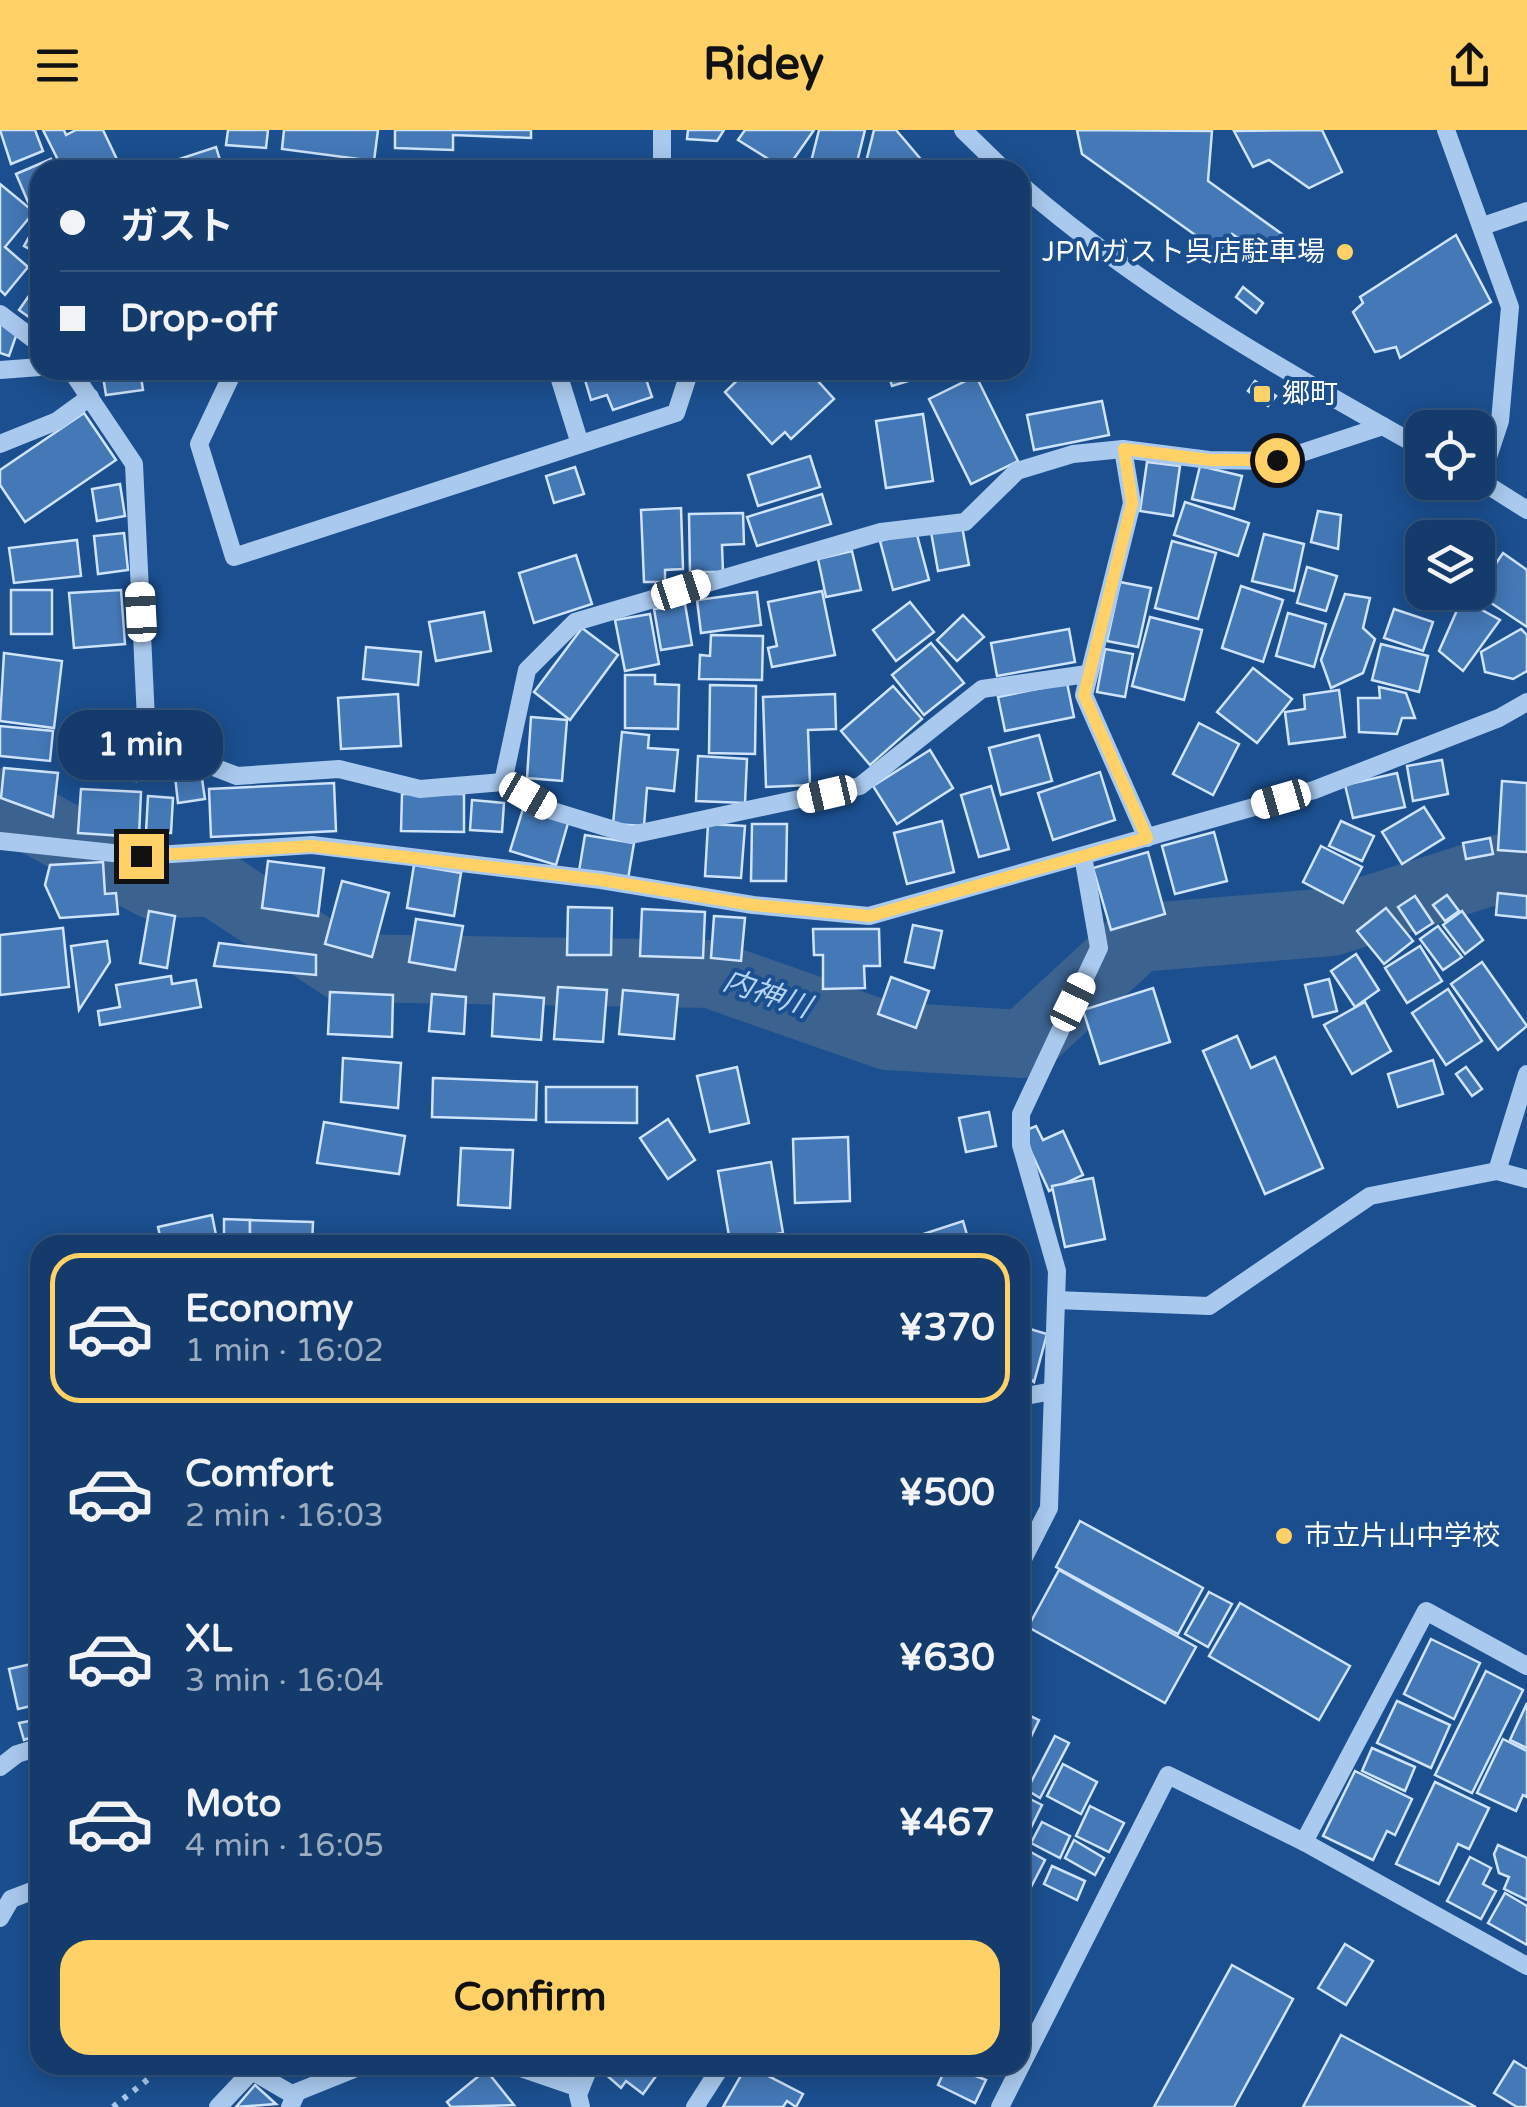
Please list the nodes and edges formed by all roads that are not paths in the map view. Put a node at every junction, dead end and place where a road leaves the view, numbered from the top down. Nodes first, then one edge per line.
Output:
1 (662, 130) edge
2 (1446, 130) edge
3 (969, 132) edge
4 (662, 160) edge
5 (995, 160) edge
6 (1030, 193) edge
7 (1527, 211) edge
8 (1483, 226) junction
9 (0, 314) edge
10 (30, 336) edge
11 (30, 368) edge
12 (0, 370) edge
13 (78, 380) edge
14 (229, 380) edge
15 (559, 380) edge
16 (687, 380) edge
17 (90, 397) junction
18 (1383, 426) junction
19 (1495, 434) edge
20 (1405, 438) edge
21 (0, 444) edge
22 (580, 444) junction
23 (1124, 449) junction
24 (1495, 490) edge
25 (1527, 510) edge
26 (1087, 674) junction
27 (1527, 702) edge
28 (503, 782) junction
29 (1147, 838) junction
30 (0, 840) edge
31 (1083, 856) junction
32 (1527, 1074) edge
33 (1496, 1171) junction
34 (1527, 1179) edge
35 (1056, 1300) junction
36 (1053, 1391) junction
37 (1030, 1396) edge
38 (1030, 1545) edge
39 (1527, 1666) edge
40 (30, 1752) edge
41 (0, 1767) edge
42 (1304, 1842) junction
43 (30, 1892) edge
44 (0, 1918) edge
45 (1527, 1966) edge
46 (1030, 2048) edge
47 (248, 2075) edge
48 (257, 2075) edge
49 (337, 2075) edge
50 (533, 2075) edge
51 (716, 2075) edge
52 (1016, 2075) edge
53 (580, 2098) edge
54 (292, 2101) edge
55 (218, 2107) edge
56 (696, 2107) edge
57 (1000, 2107) edge

1 - 4 street
2 - 8 street
3 - 5 street
6 - 18 street
7 - 8 street
8 - 19 street
9 - 10 street
11 - 12 street
13 - 17 street
14 - 22 street
15 - 22 street
16 - 22 street
17 - 21 street
17 - 28 street
18 - 20 street
18 - 23 street
23 - 26 street
23 - 28 street
24 - 25 street
26 - 28 street
26 - 29 street
27 - 29 street
29 - 31 street
30 - 31 street
31 - 35 street
32 - 33 street
33 - 34 street
33 - 35 street
35 - 36 street
36 - 37 street
36 - 38 street
39 - 42 street
40 - 41 street
42 - 45 street
42 - 46 street
43 - 44 street
47 - 55 street
48 - 54 street
49 - 54 street
50 - 53 street
51 - 56 street
52 - 57 street

